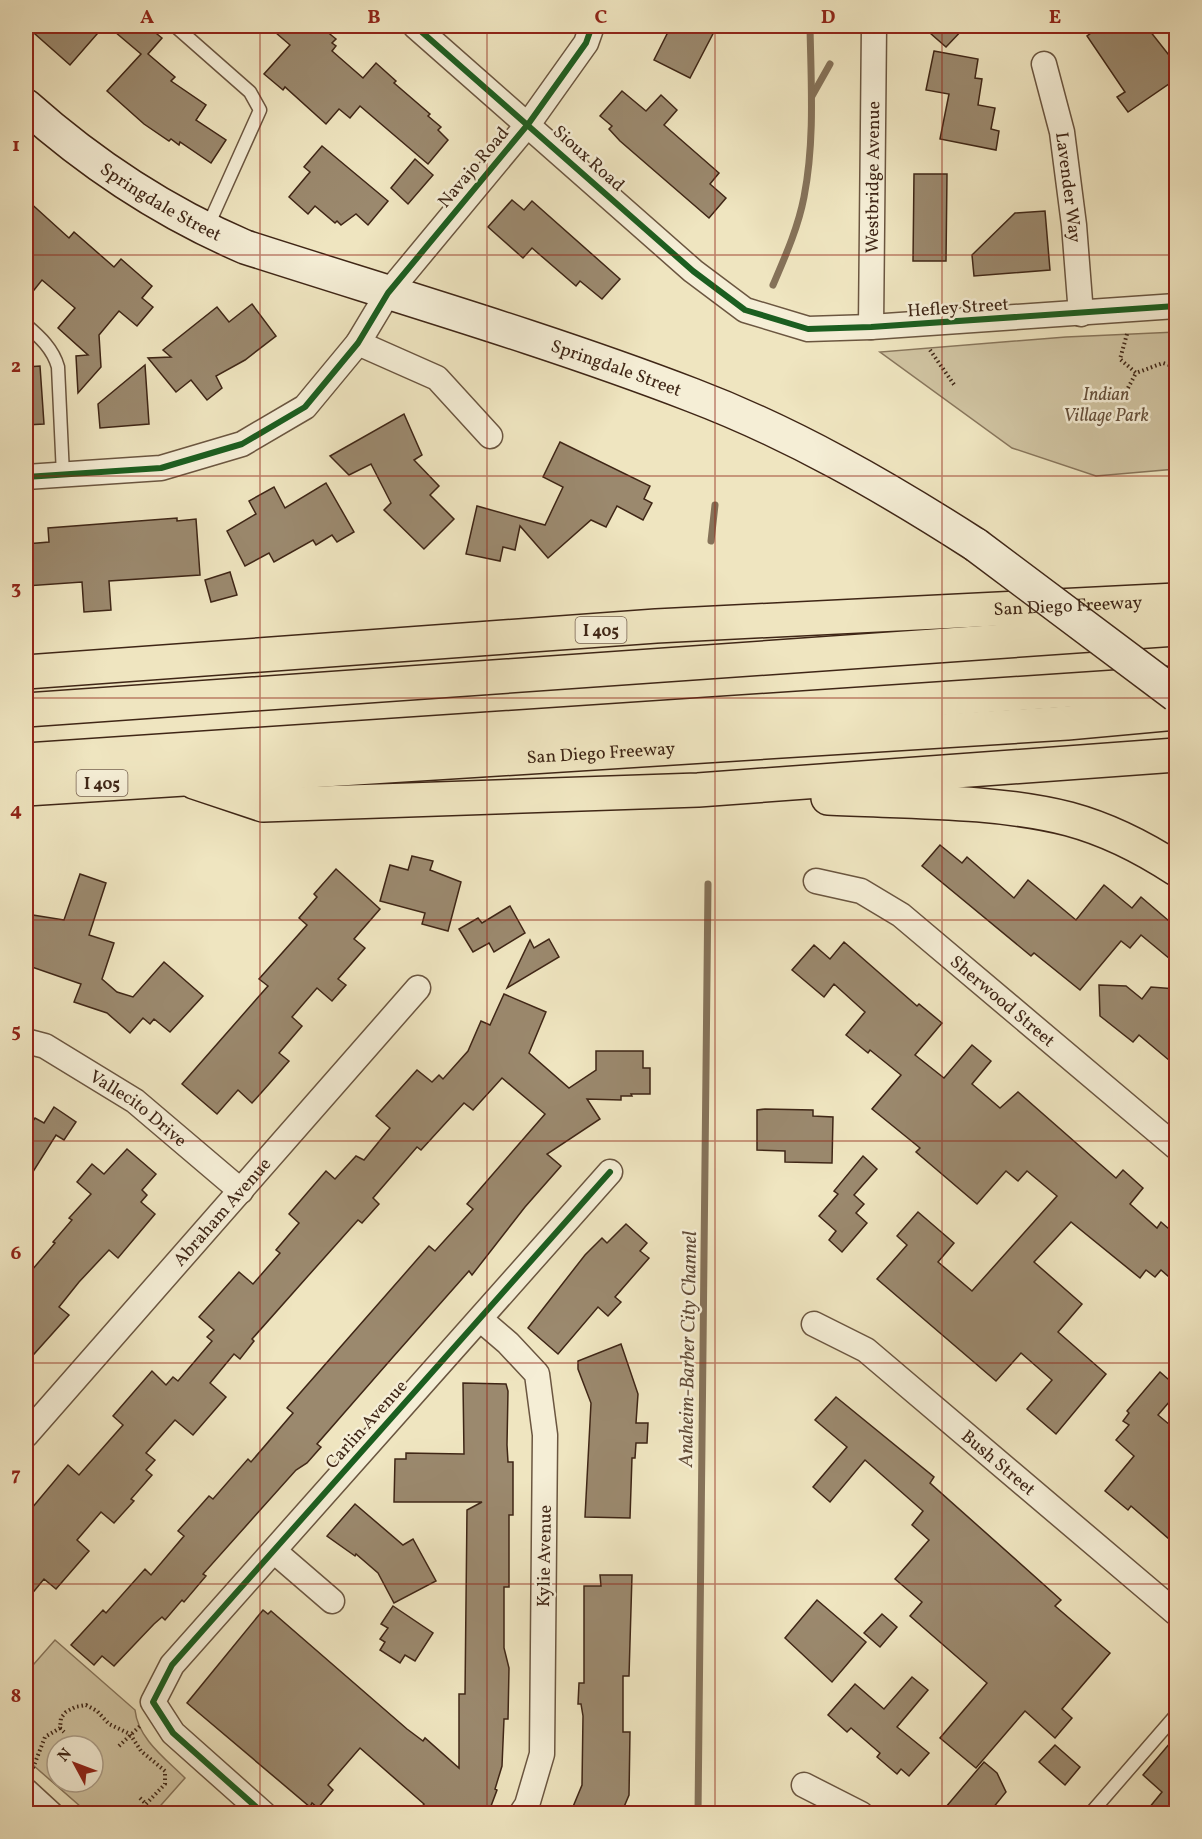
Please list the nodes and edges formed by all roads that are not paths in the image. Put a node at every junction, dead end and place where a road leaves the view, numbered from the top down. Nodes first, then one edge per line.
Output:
1 (175, 26) edge
2 (415, 26) edge
3 (592, 26) edge
4 (874, 26) edge
5 (1044, 64) dead end
6 (26, 106) edge
7 (528, 123) junction
8 (206, 230) junction
9 (388, 292) junction
10 (1176, 306) edge
11 (745, 310) joint
12 (1081, 314) junction
13 (26, 325) edge
14 (872, 327) junction
15 (358, 343) junction
16 (490, 436) dead end
17 (63, 475) junction
18 (26, 477) edge
19 (1176, 600) edge
20 (1176, 629) edge
21 (26, 672) edge
22 (1176, 683) edge
23 (1176, 695) edge
24 (26, 710) edge
25 (1176, 713) edge
26 (1176, 755) edge
27 (26, 760) edge
28 (178, 777) junction
29 (26, 789) edge
30 (698, 790) junction
31 (1176, 869) edge
32 (816, 881) dead end
33 (418, 988) dead end
34 (26, 1041) edge
35 (1176, 1147) edge
36 (610, 1172) dead end
37 (241, 1191) junction
38 (480, 1319) junction
39 (814, 1324) dead end
40 (26, 1435) edge
41 (274, 1551) junction
42 (332, 1601) dead end
43 (1176, 1613) edge
44 (1176, 1715) edge
45 (804, 1785) dead end
46 (26, 1791) edge
47 (51, 1814) edge
48 (264, 1814) edge
49 (520, 1814) edge
50 (861, 1814) edge
51 (1090, 1814) edge

1 - 8 lane
2 - 7 street, Sioux Road
3 - 7 street, Navajo Road
4 - 14 street, Westbridge Avenue
5 - 12 street, Lavender Way
6 - 8 main road, Springdale Street
7 - 9 street, Navajo Road
7 - 11 street, Sioux Road
8 - 9 main road, Springdale Street
9 - 15 street, Navajo Road
9 - 23 main road, Springdale Street, bridge
10 - 12 street, Hefley Street
11 - 14 street, Hefley Street
12 - 14 street, Hefley Street
13 - 17 lane
15 - 16 street
15 - 17 street, Navajo Road
17 - 18 street, Navajo Road
19 - 21 highway, San Diego Freeway / I 405
20 - 24 highway
22 - 27 highway
25 - 28 highway, San Diego Freeway / I 405
26 - 30 highway
28 - 29 highway, San Diego Freeway / I 405
28 - 30 highway
30 - 31 highway
32 - 35 street, Sherwood Street
33 - 37 street, Abraham Avenue
34 - 37 street, Vallecito Drive
36 - 38 street, Carlin Avenue
37 - 40 street, Abraham Avenue
38 - 41 street, Carlin Avenue
38 - 49 street, Kylie Avenue
39 - 43 street, Bush Street
41 - 42 street
41 - 48 street, Carlin Avenue
44 - 51 lane
45 - 50 street
46 - 47 street

